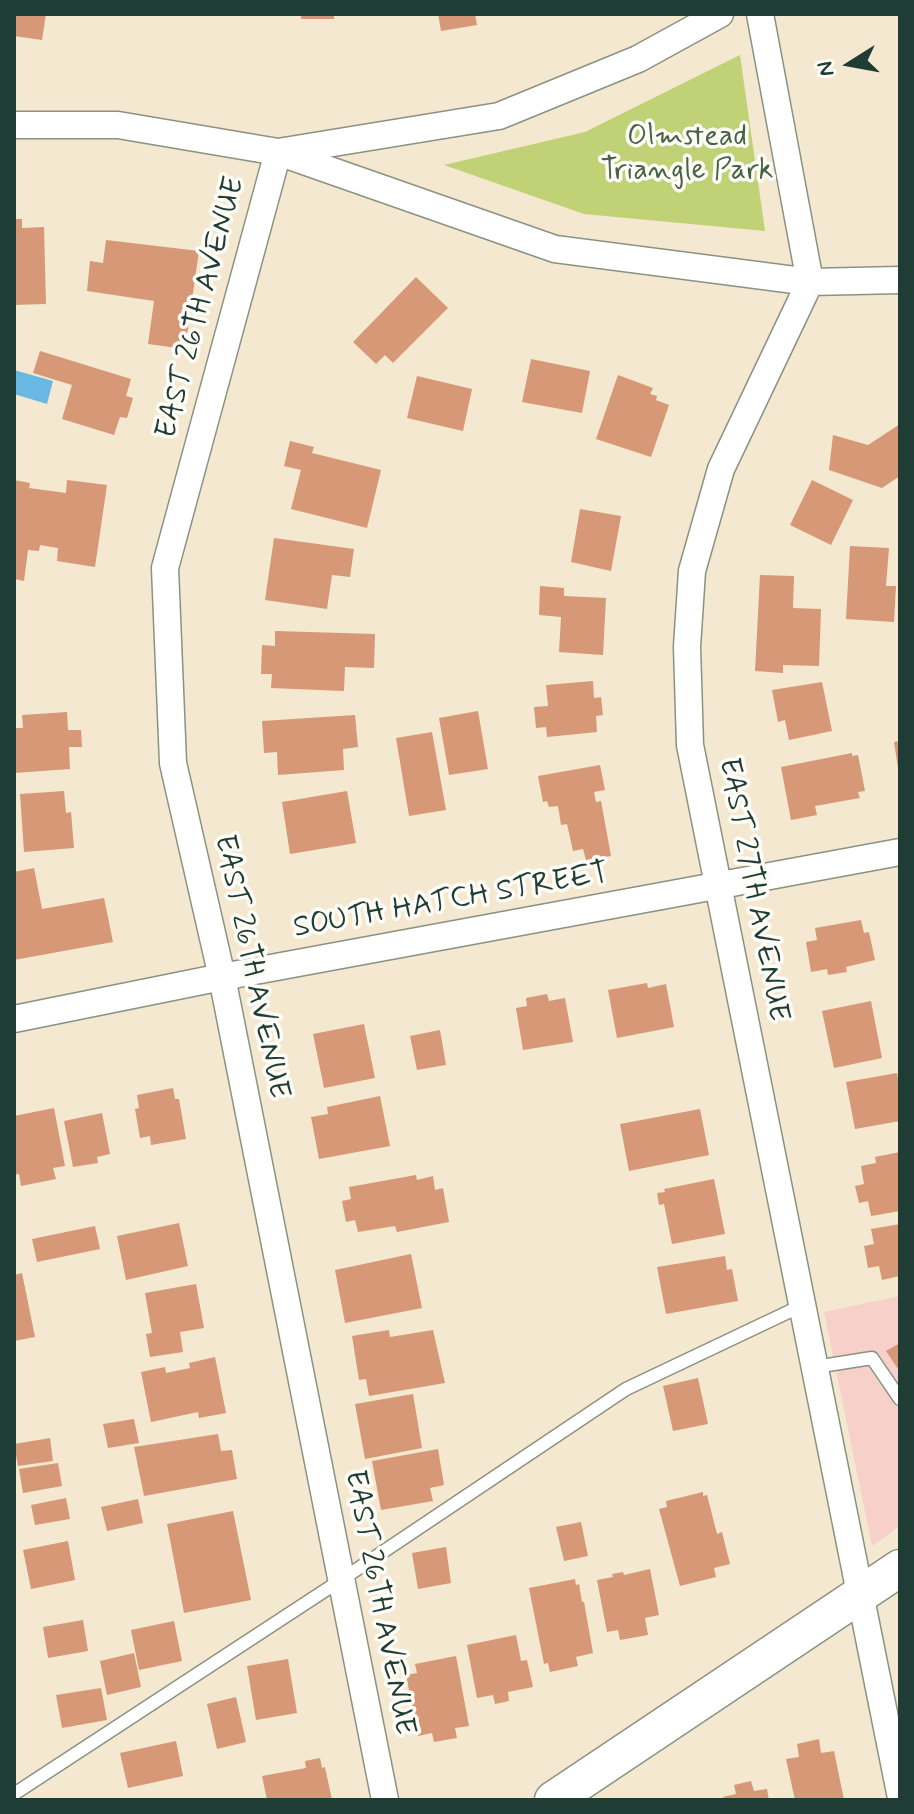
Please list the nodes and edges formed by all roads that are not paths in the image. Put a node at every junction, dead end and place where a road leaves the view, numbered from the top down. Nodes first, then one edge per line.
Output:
1 (720, 14) edge
2 (760, 14) edge
3 (14, 125) edge
4 (278, 152) junction
5 (900, 280) edge
6 (810, 282) junction
7 (900, 852) edge
8 (718, 886) junction
9 (222, 977) junction
10 (14, 1019) edge
11 (803, 1305) junction
12 (815, 1367) junction
13 (900, 1399) edge
14 (900, 1568) edge
15 (341, 1580) junction
16 (862, 1594) junction
17 (900, 1793) edge
18 (14, 1794) edge
19 (385, 1800) edge
20 (553, 1800) edge

1 - 4 street
2 - 6 street
3 - 4 street
4 - 6 street
4 - 9 street, EAST 26TH AVENUE
5 - 6 street
6 - 8 street, EAST 27TH AVENUE
7 - 8 street, SOUTH HATCH STREET
8 - 9 street, SOUTH HATCH STREET
8 - 11 street, EAST 27TH AVENUE
9 - 10 street, SOUTH HATCH STREET
9 - 15 street, EAST 26TH AVENUE
11 - 12 street, EAST 27TH AVENUE
11 - 15 lane
12 - 13 lane
12 - 16 street, EAST 27TH AVENUE
14 - 16 main road
15 - 18 lane
15 - 19 street, EAST 26TH AVENUE
16 - 17 street, EAST 27TH AVENUE
16 - 20 main road

